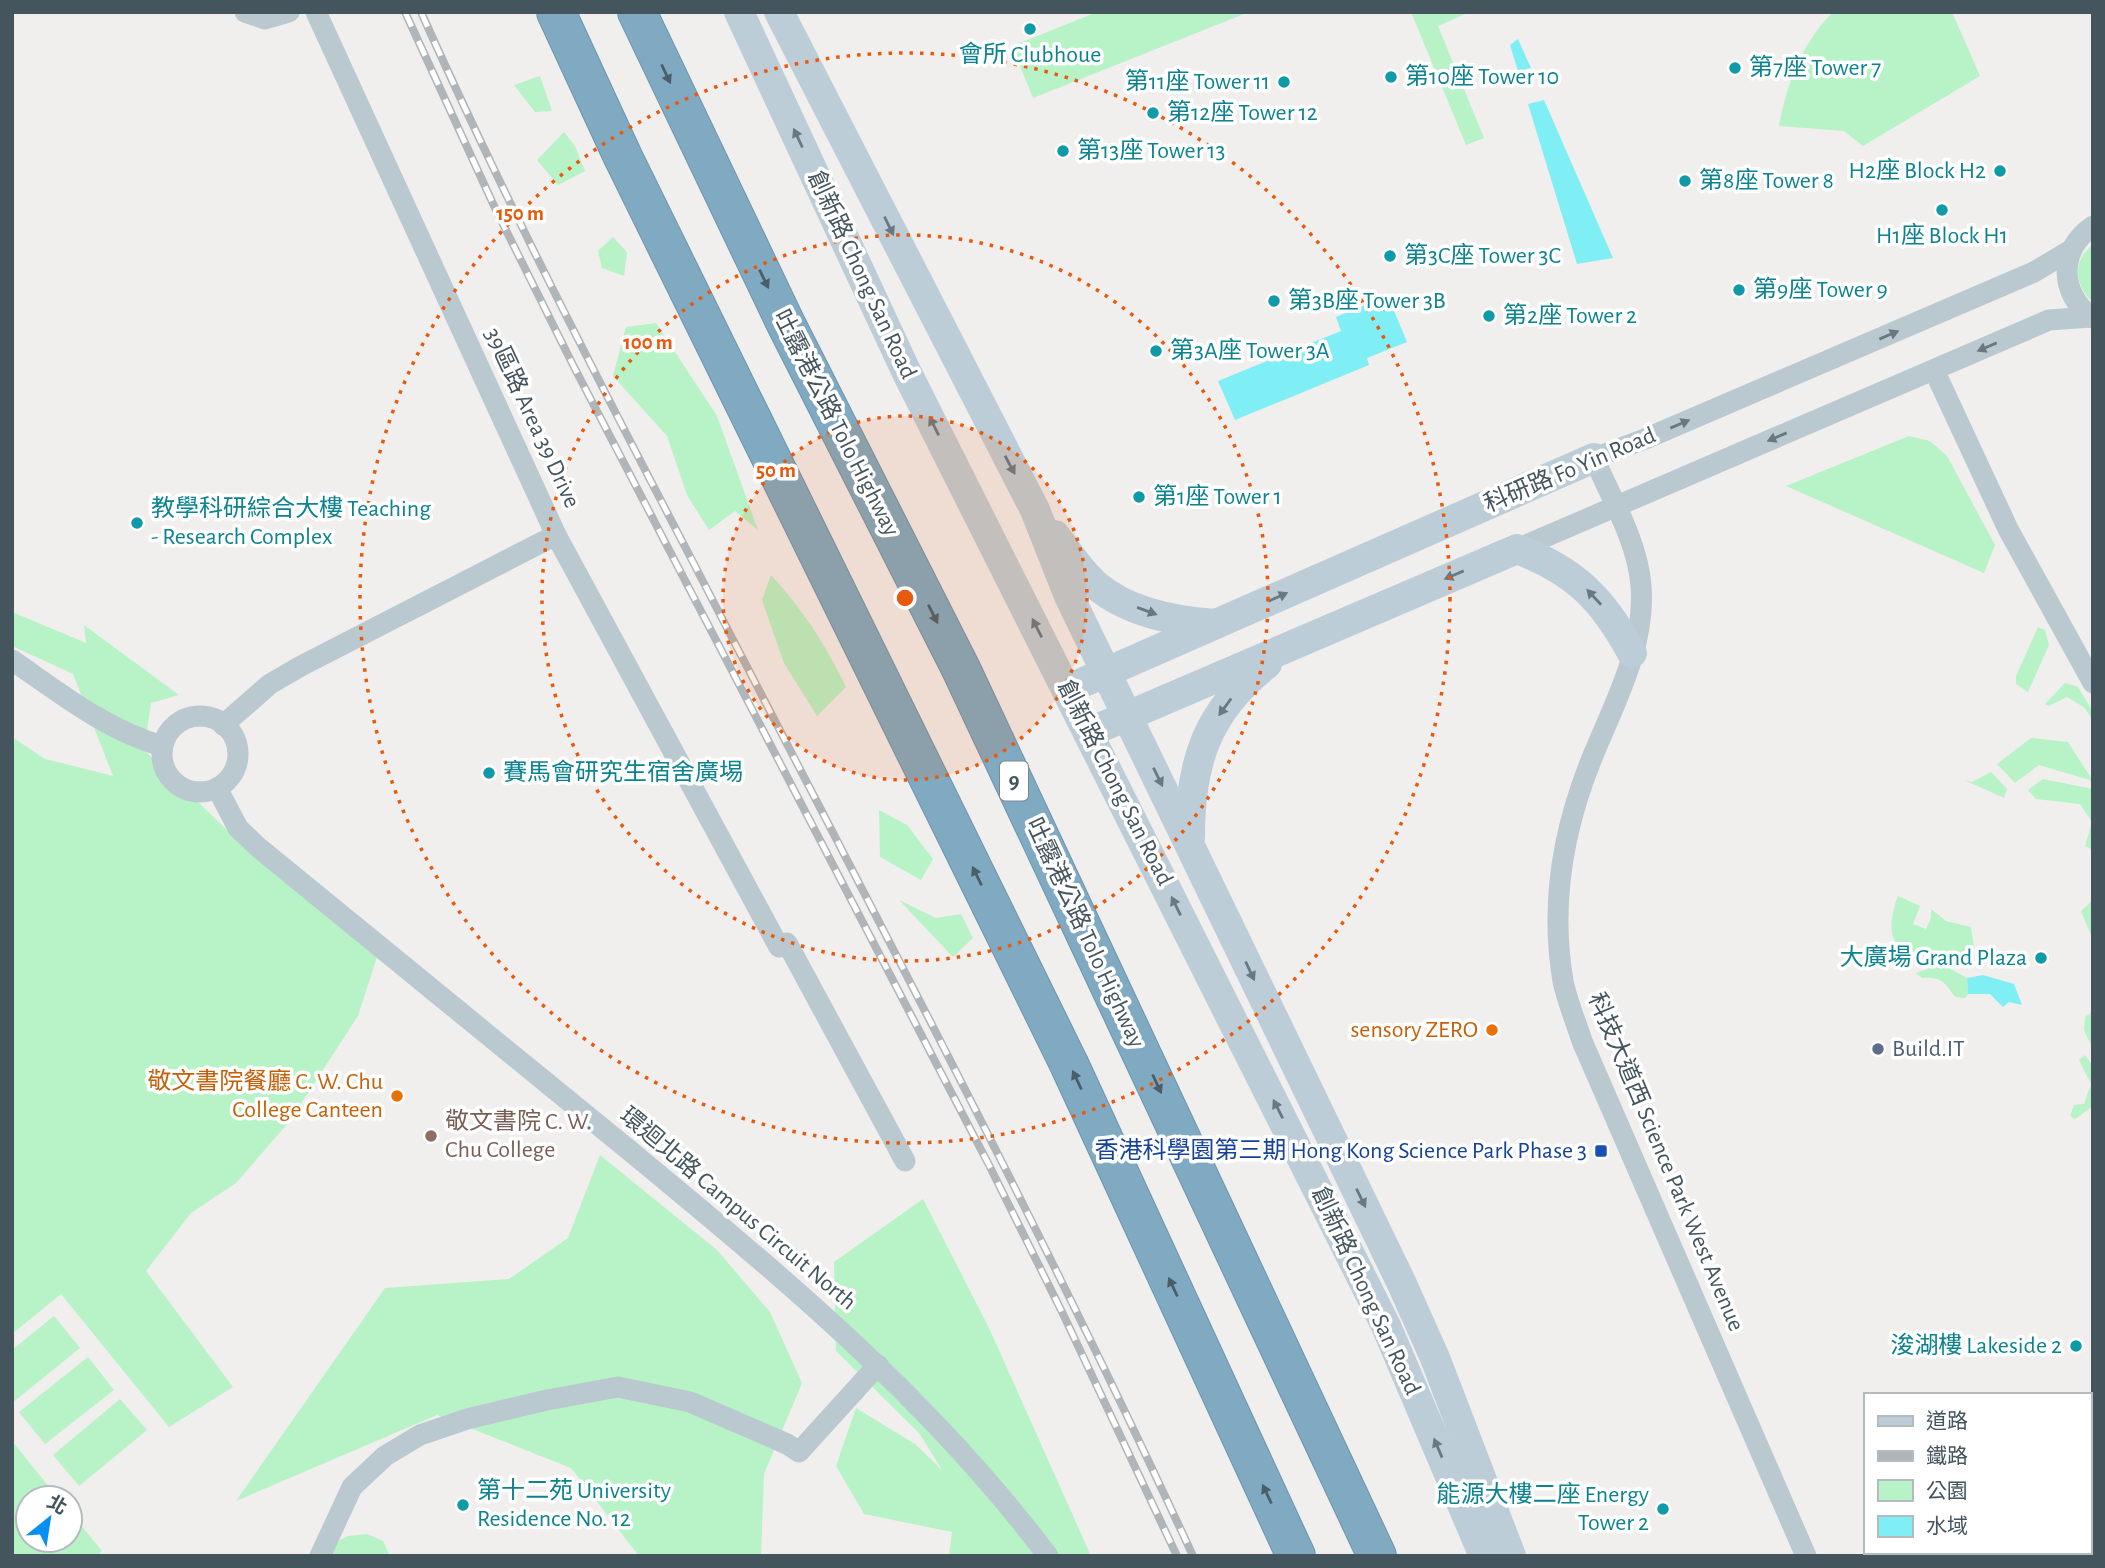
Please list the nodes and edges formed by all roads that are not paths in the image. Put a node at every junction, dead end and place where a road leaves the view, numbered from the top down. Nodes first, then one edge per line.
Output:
1 (245, 12) edge
2 (289, 12) edge
3 (316, 12) edge
4 (556, 12) edge
5 (637, 12) edge
6 (740, 12) edge
7 (779, 12) edge
8 (2093, 226) edge
9 (2071, 250) junction
10 (2092, 317) edge
11 (1934, 370) junction
12 (1594, 458) junction
13 (1615, 507) junction
14 (1035, 510) junction
15 (556, 535) junction
16 (1517, 549) junction
17 (1215, 624) junction
18 (1292, 644) junction
19 (1632, 653) junction
20 (12, 660) edge
21 (1107, 672) junction
22 (2093, 683) edge
23 (1068, 689) junction
24 (1128, 715) junction
25 (223, 724) junction
26 (1090, 732) junction
27 (162, 746) junction
28 (217, 788) junction
29 (1190, 843) junction
30 (905, 1161) dead end
31 (878, 1365) junction
32 (320, 1556) edge
33 (1048, 1556) edge
34 (1296, 1556) edge
35 (1377, 1556) edge
36 (1484, 1556) edge
37 (1511, 1556) edge
38 (1805, 1556) edge

1 - 2 street
3 - 15 street, 39區路 Area 39 Drive
34 -> 4 highway
5 -> 35 highway, 吐露港公路 Tolo Highway / 9
23 -> 6 main road, 創新路 Chong San Road
7 -> 14 main road, 創新路 Chong San Road
8 - 9 street, 科研路 Fo Yin Road
9 - 10 street, 科研路 Fo Yin Road
12 -> 9 street, 科研路 Fo Yin Road
10 -> 11 street, 科研路 Fo Yin Road
11 -> 13 street, 科研路 Fo Yin Road
11 - 22 street
12 - 13 street, 科技大道西 Science Park West Avenue
17 -> 12 main road, 科研路 Fo Yin Road
13 - 16 street, 科研路 Fo Yin Road
13 - 19 street, 科技大道西 Science Park West Avenue
14 -> 17 main road
14 - 21 main road, 創新路 Chong San Road
15 - 25 street, 39區路 Area 39 Drive
15 - 30 street
16 -> 18 main road, 科研路 Fo Yin Road
19 -> 16 main road
17 - 21 main road, 科研路 Fo Yin Road
18 - 24 main road, 科研路 Fo Yin Road
18 -> 29 main road
19 - 38 street, 科技大道西 Science Park West Avenue
20 - 27 street
21 - 23 main road, 科研路 Fo Yin Road
21 - 24 main road, 創新路 Chong San Road
23 - 26 main road, 創新路 Chong San Road
24 - 26 main road, 科研路 Fo Yin Road
24 -> 29 main road, 創新路 Chong San Road
25 - 27 street
25 - 28 street
36 -> 26 main road, 創新路 Chong San Road
27 - 28 street
28 - 31 street, 環迴北路 Campus Circuit North
29 -> 37 main road, 創新路 Chong San Road
31 - 32 street
31 - 33 street, 環迴北路 Campus Circuit North

